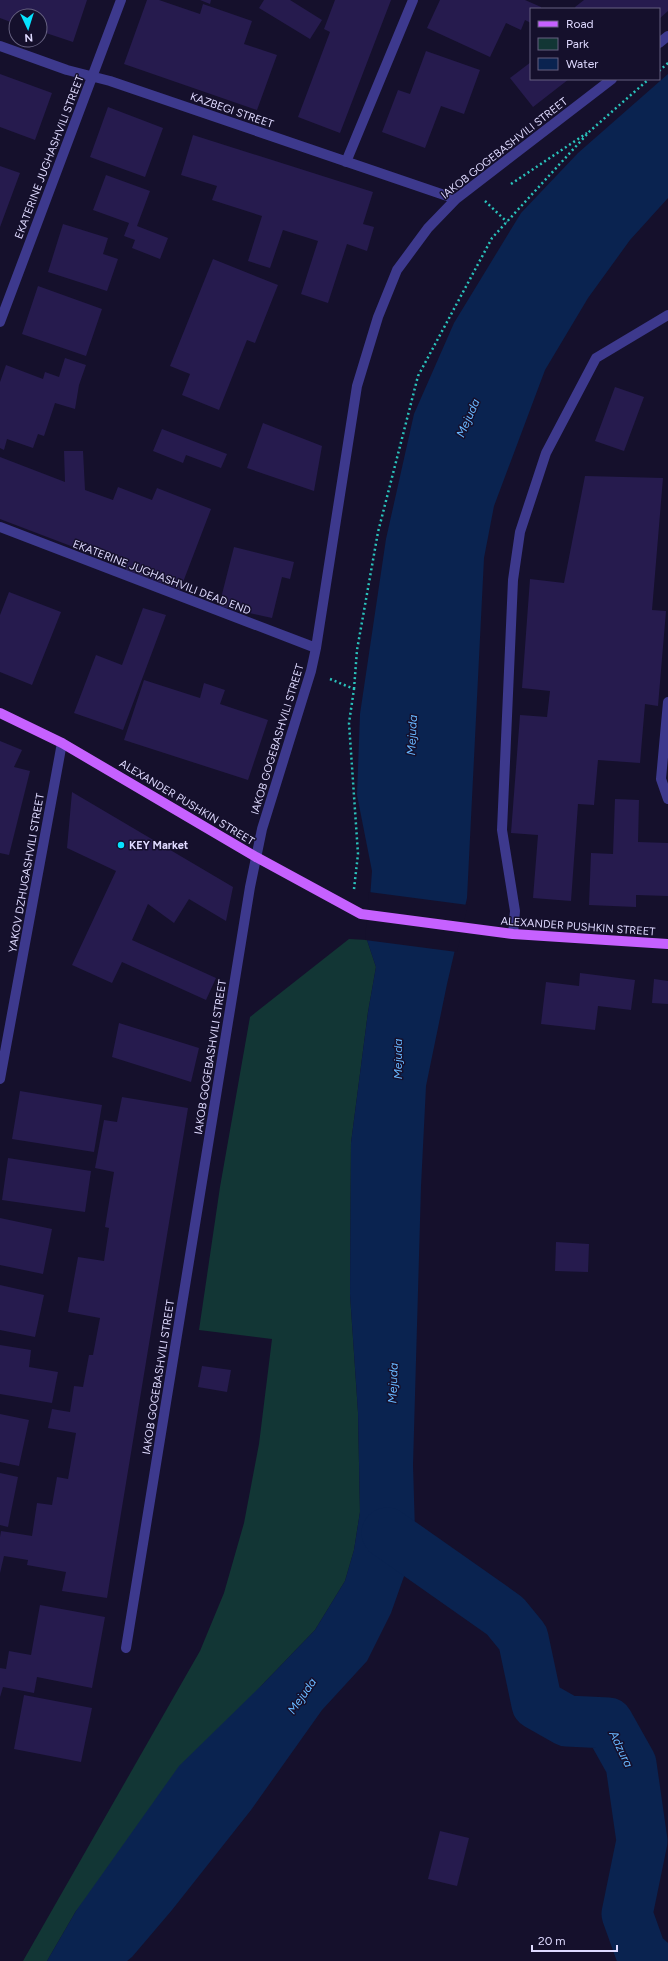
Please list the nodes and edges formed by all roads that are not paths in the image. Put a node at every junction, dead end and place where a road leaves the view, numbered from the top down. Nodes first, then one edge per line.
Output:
1 (121, 0) edge
2 (413, 0) edge
3 (668, 36) edge
4 (660, 42) edge
5 (0, 46) edge
6 (92, 76) junction
7 (611, 80) edge
8 (346, 162) junction
9 (456, 199) junction
10 (668, 315) edge
11 (0, 322) edge
12 (0, 527) edge
13 (316, 648) junction
14 (668, 702) edge
15 (0, 713) edge
16 (62, 743) junction
17 (668, 799) edge
18 (256, 857) junction
19 (513, 934) junction
20 (668, 944) edge
21 (0, 1079) edge
22 (126, 1648) dead end

1 - 6 street, EKATERINE JUGHASHVILI STREET
2 - 8 street
3 - 4 street
5 - 6 street, KAZBEGI STREET
6 - 8 street, KAZBEGI STREET
6 - 11 street, EKATERINE JUGHASHVILI STREET
7 - 9 street, IAKOB GOGEBASHVILI STREET
8 - 9 street, KAZBEGI STREET
9 - 13 street, IAKOB GOGEBASHVILI STREET
10 - 19 street
12 - 13 street, EKATERINE JUGHASHVILI DEAD END
13 - 18 street, IAKOB GOGEBASHVILI STREET
14 - 17 street
15 - 16 main road, ALEXANDER PUSHKIN STREET
16 - 18 main road, ALEXANDER PUSHKIN STREET
16 - 21 street, YAKOV DZHUGASHVILI STREET
18 - 19 main road, ALEXANDER PUSHKIN STREET
18 - 22 street, IAKOB GOGEBASHVILI STREET
19 - 20 main road, ALEXANDER PUSHKIN STREET

